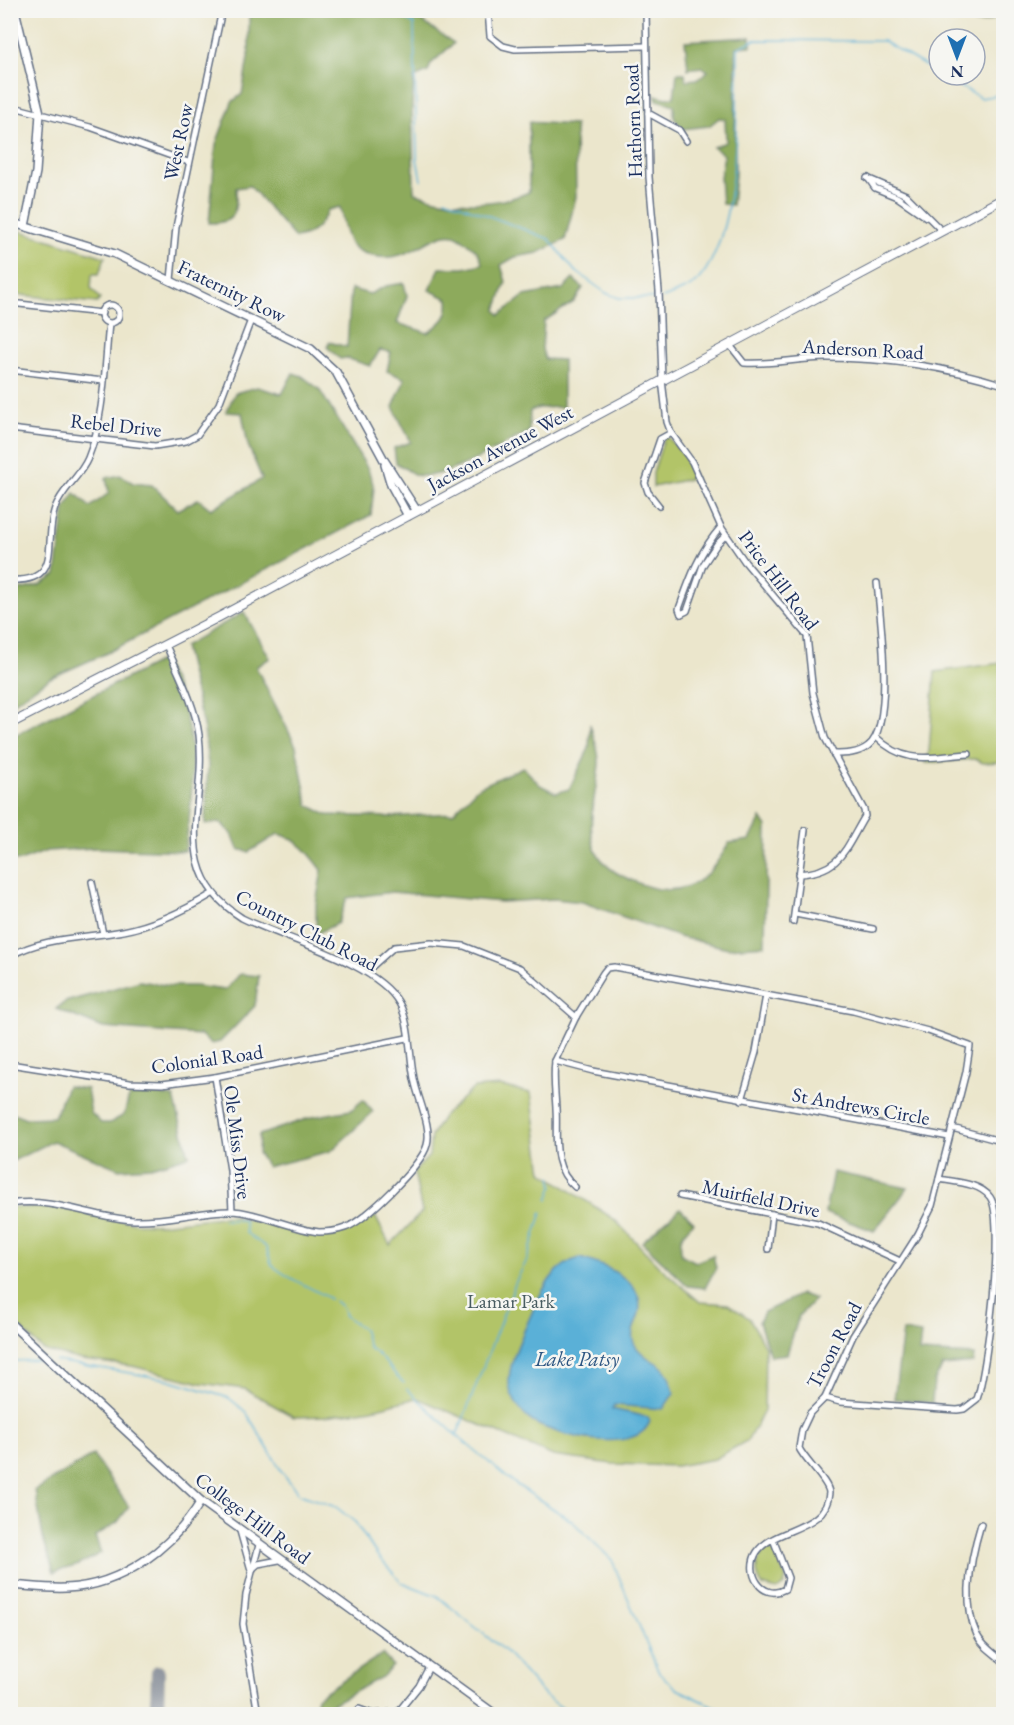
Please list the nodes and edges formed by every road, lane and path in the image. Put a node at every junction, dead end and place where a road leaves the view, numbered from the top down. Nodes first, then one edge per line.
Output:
1 (15, 10) edge
2 (222, 10) edge
3 (488, 10) edge
4 (646, 10) edge
5 (646, 46) junction
6 (10, 106) edge
7 (648, 112) junction
8 (40, 113) junction
9 (686, 141) dead end
10 (188, 162) junction
11 (1004, 198) edge
12 (928, 218) junction
13 (10, 222) edge
14 (25, 226) junction
15 (942, 231) junction
16 (171, 280) junction
17 (10, 303) edge
18 (102, 313) junction
19 (251, 320) junction
20 (109, 323) junction
21 (729, 344) junction
22 (10, 370) edge
23 (662, 380) junction
24 (103, 381) junction
25 (1004, 385) edge
26 (10, 429) edge
27 (671, 433) junction
28 (94, 439) junction
29 (384, 460) junction
30 (659, 506) dead end
31 (417, 511) junction
32 (408, 516) junction
33 (721, 527) junction
34 (726, 535) junction
35 (10, 580) edge
36 (877, 583) dead end
37 (166, 645) junction
38 (10, 724) edge
39 (876, 737) junction
40 (833, 754) junction
41 (969, 754) dead end
42 (805, 830) dead end
43 (798, 874) junction
44 (92, 882) dead end
45 (212, 894) junction
46 (795, 914) junction
47 (794, 922) dead end
48 (873, 929) dead end
49 (103, 934) junction
50 (10, 956) edge
51 (366, 972) junction
52 (766, 995) junction
53 (576, 1017) junction
54 (407, 1038) junction
55 (555, 1060) junction
56 (10, 1064) edge
57 (215, 1077) junction
58 (742, 1100) junction
59 (952, 1128) junction
60 (949, 1137) junction
61 (1004, 1142) edge
62 (939, 1179) junction
63 (574, 1187) dead end
64 (680, 1196) dead end
65 (10, 1204) edge
66 (232, 1211) junction
67 (772, 1214) junction
68 (768, 1249) dead end
69 (900, 1261) junction
70 (10, 1323) edge
71 (825, 1398) junction
72 (201, 1502) junction
73 (981, 1524) dead end
74 (240, 1531) junction
75 (773, 1539) junction
76 (259, 1545) junction
77 (279, 1560) junction
78 (252, 1570) junction
79 (10, 1585) edge
80 (1004, 1662) edge
81 (429, 1667) junction
82 (359, 1709) dead end
83 (258, 1714) edge
84 (495, 1714) edge

1 - 8 street
2 - 10 street, West Row
3 - 5 street, Hathorn Road
4 - 5 street
5 - 7 street, Hathorn Road
6 - 8 street
7 - 9 street
7 - 23 street, Hathorn Road
8 - 10 street
8 - 14 street
10 - 16 street, West Row
11 - 15 main road, Jackson Avenue West
12 - 12 street
12 - 15 street
13 - 14 street, Fraternity Row
14 - 16 street, Fraternity Row
15 - 21 main road, Jackson Avenue West
16 - 19 street, Fraternity Row
17 - 18 street
18 - 20 street
18 - 20 street
19 - 28 street, Rebel Drive
19 - 29 street, Fraternity Row
20 - 24 street
21 - 23 main road, Jackson Avenue West
21 - 25 street, Anderson Road
22 - 24 street
23 - 27 street, Price Hill Road
23 - 31 main road, Jackson Avenue West
24 - 28 street
26 - 28 street, Rebel Drive
27 - 30 street
27 - 33 street, Price Hill Road
28 - 35 street
29 - 31 street, Fraternity Row
29 - 32 street, Fraternity Row
31 - 32 main road, Jackson Avenue West
32 - 37 main road, Jackson Avenue West
33 - 34 street, Price Hill Road
33 - 34 street
34 - 40 street, Price Hill Road
36 - 39 street
37 - 38 main road, Jackson Avenue West
37 - 45 street, Country Club Road
39 - 40 street
39 - 41 street
40 - 43 street, Price Hill Road
42 - 43 street
43 - 46 street
44 - 49 street
45 - 49 street
45 - 51 street, Country Club Road
46 - 47 street
46 - 48 street
49 - 50 street
51 - 53 street
51 - 54 street, Country Club Road
52 - 53 street, St Andrews Circle
52 - 58 street
52 - 59 street, St Andrews Circle
53 - 55 street, St Andrews Circle
54 - 57 street, Colonial Road
54 - 66 street, Country Club Road
55 - 58 street, St Andrews Circle
55 - 63 street
56 - 57 street, Colonial Road
57 - 66 street, Ole Miss Drive
58 - 60 street, St Andrews Circle
59 - 60 street, St Andrews Circle
59 - 61 street
60 - 62 street, Troon Road
62 - 69 street, Troon Road
62 - 71 street
64 - 67 street, Muirfield Drive
65 - 66 street, Country Club Road
67 - 68 street
67 - 69 street, Muirfield Drive
69 - 71 street, Troon Road
70 - 72 street, College Hill Road
71 - 75 street, Troon Road
72 - 74 street, College Hill Road
72 - 79 street
73 - 80 street
74 - 76 street, College Hill Road
74 - 78 street
75 - 75 street, Troon Road
76 - 77 street, College Hill Road
76 - 78 street
77 - 78 street
77 - 81 street, College Hill Road
78 - 83 street
81 - 82 street
81 - 84 street, College Hill Road

